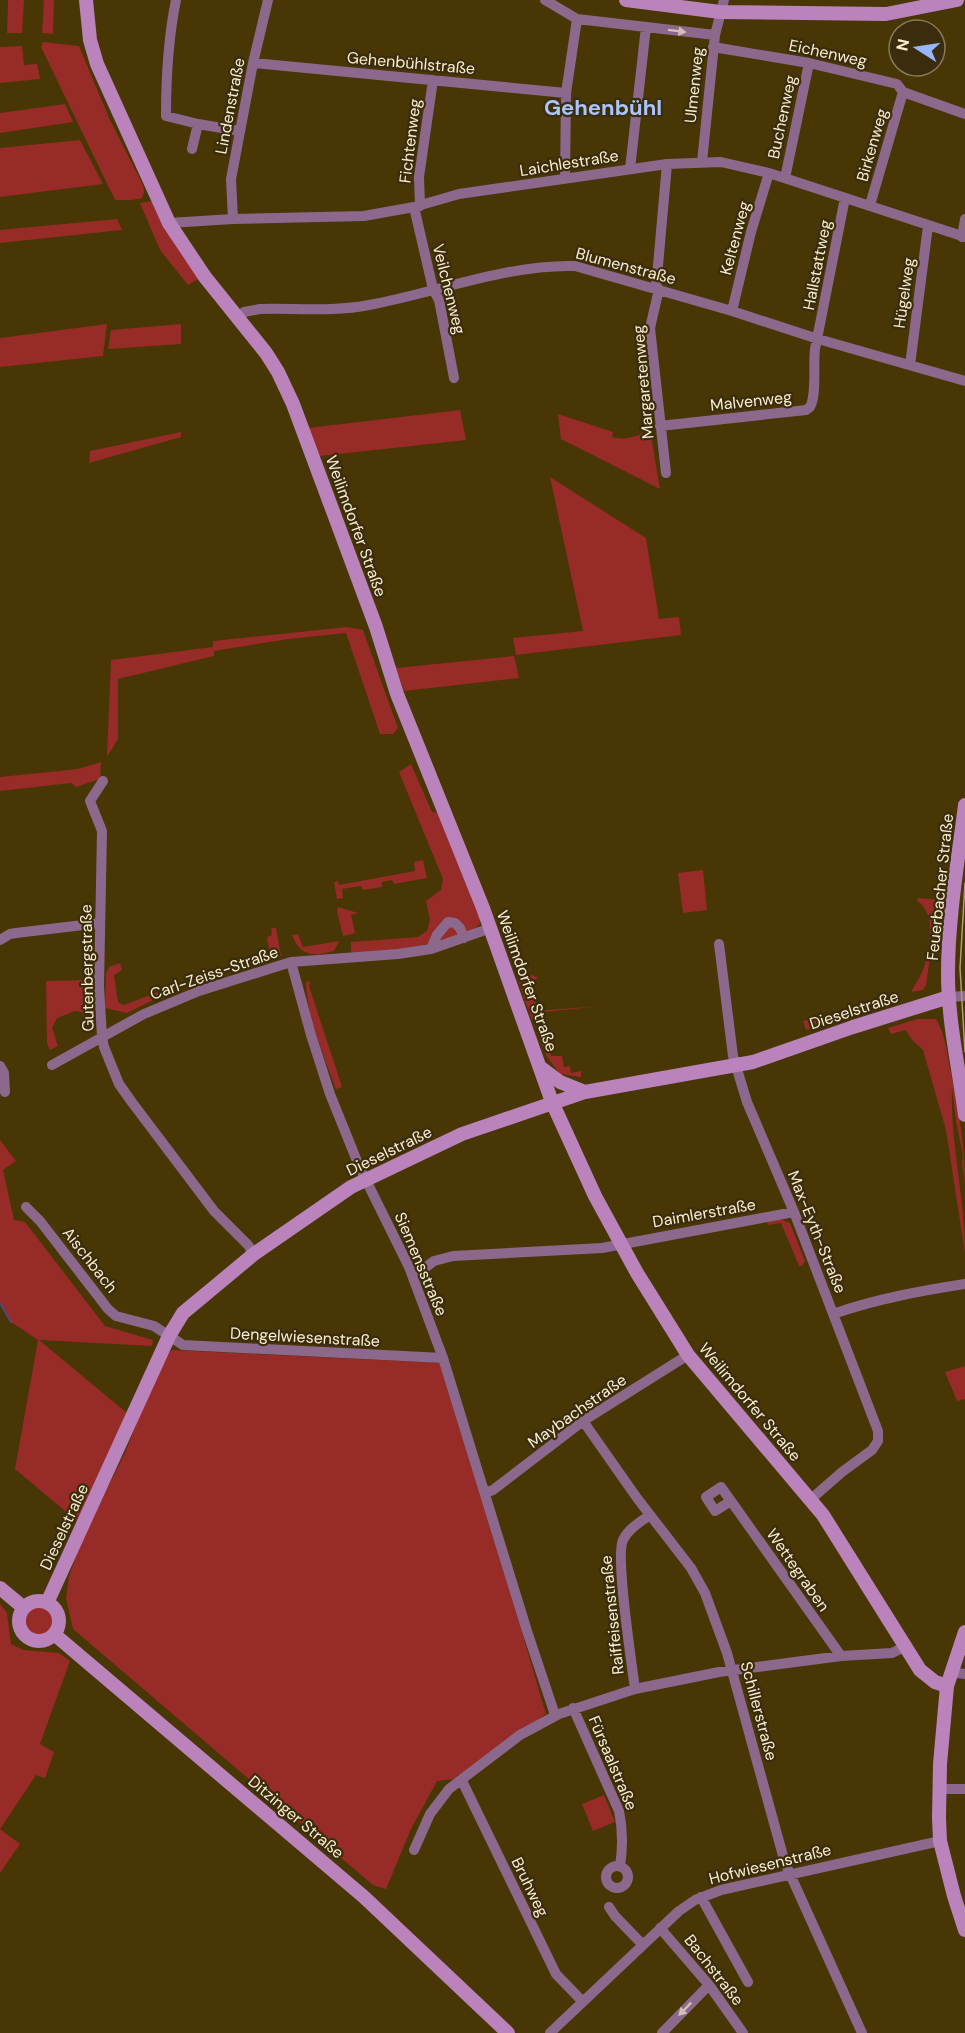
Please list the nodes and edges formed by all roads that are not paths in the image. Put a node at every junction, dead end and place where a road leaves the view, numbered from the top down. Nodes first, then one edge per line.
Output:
1 (86, 0) edge
2 (176, 0) edge
3 (268, 0) edge
4 (545, 0) edge
5 (626, 0) edge
6 (957, 0) edge
7 (722, 6) edge
8 (577, 19) junction
9 (646, 27) junction
10 (714, 41) junction
11 (253, 63) junction
12 (809, 63) junction
13 (433, 80) junction
14 (903, 92) junction
15 (566, 93) junction
16 (965, 114) edge
17 (198, 124) junction
18 (240, 131) junction
19 (192, 149) dead end
20 (702, 162) junction
21 (667, 164) junction
22 (630, 169) junction
23 (769, 172) junction
24 (786, 177) junction
25 (565, 179) junction
26 (845, 198) junction
27 (870, 205) junction
28 (417, 206) junction
29 (234, 219) junction
30 (965, 219) edge
31 (169, 223) junction
32 (928, 226) junction
33 (964, 237) edge
34 (433, 289) junction
35 (657, 289) junction
36 (732, 311) junction
37 (238, 317) junction
38 (818, 339) junction
39 (910, 365) junction
40 (454, 378) dead end
41 (965, 381) edge
42 (660, 426) junction
43 (666, 473) dead end
44 (103, 781) dead end
45 (965, 805) edge
46 (100, 923) junction
47 (491, 928) junction
48 (464, 938) junction
49 (0, 940) edge
50 (719, 944) dead end
51 (431, 949) junction
52 (291, 962) junction
53 (965, 996) edge
54 (949, 997) junction
55 (102, 1037) junction
56 (52, 1065) dead end
57 (736, 1065) junction
58 (0, 1066) edge
59 (540, 1066) junction
60 (4, 1092) dead end
61 (585, 1092) junction
62 (552, 1102) junction
63 (965, 1115) edge
64 (366, 1179) junction
65 (26, 1207) dead end
66 (794, 1212) junction
67 (620, 1244) junction
68 (254, 1254) junction
69 (413, 1277) junction
70 (965, 1284) edge
71 (833, 1314) junction
72 (169, 1336) junction
73 (688, 1355) junction
74 (443, 1358) junction
75 (583, 1421) junction
76 (485, 1493) junction
77 (810, 1500) junction
78 (731, 1501) dead end
79 (650, 1515) junction
80 (0, 1588) edge
81 (47, 1603) junction
82 (24, 1608) junction
83 (54, 1634) junction
84 (964, 1638) edge
85 (904, 1647) junction
86 (841, 1656) junction
87 (731, 1671) junction
88 (965, 1674) edge
89 (949, 1679) junction
90 (635, 1689) junction
91 (573, 1708) junction
92 (555, 1716) junction
93 (463, 1778) junction
94 (939, 1789) junction
95 (965, 1789) edge
96 (940, 1841) junction
97 (414, 1850) dead end
98 (620, 1866) dead end
99 (789, 1875) junction
100 (701, 1898) junction
101 (609, 1907) dead end
102 (660, 1928) junction
103 (965, 1930) edge
104 (642, 1944) junction
105 (748, 1982) dead end
106 (709, 1984) junction
107 (583, 2002) junction
108 (508, 2033) edge
109 (550, 2033) edge
110 (662, 2033) edge
111 (743, 2033) edge
112 (862, 2033) edge

1 - 31 main road, Weilimdorfer Straße
2 - 17 street
3 - 11 street, Lindenstraße
4 - 8 street
5 - 7 main road
6 - 7 main road
7 - 10 street, Ulmenweg
8 - 9 street, Eichenweg
8 - 15 street
9 -> 10 street, Eichenweg
9 - 22 street
10 - 12 street, Eichenweg
10 - 20 street, Ulmenweg
11 - 13 street, Gehenbühlstraße
11 - 18 street, Lindenstraße
12 - 14 street, Eichenweg
12 - 24 street, Buchenweg
13 - 15 street, Gehenbühlstraße
13 - 28 street, Fichtenweg
14 - 16 street, Eichenweg
14 - 27 street, Birkenweg
15 - 25 street
17 - 18 street
17 - 19 street
18 - 29 street, Lindenstraße
20 - 21 street, Laichlestraße
20 - 23 street, Laichlestraße
21 - 22 street, Laichlestraße
21 - 35 street, Margaretenweg
22 - 25 street, Laichlestraße
23 - 24 street, Laichlestraße
23 - 36 street, Keltenweg
24 - 26 street, Laichlestraße
25 - 28 street, Laichlestraße
26 - 27 street, Laichlestraße
26 - 38 street, Hallstattweg
27 - 32 street, Laichlestraße
28 - 29 street, Laichlestraße
28 - 34 street, Veilchenweg
29 - 31 street, Laichlestraße
30 - 33 street
31 - 37 main road, Weilimdorfer Straße
32 - 33 street, Laichlestraße
32 - 39 street, Hügelweg
34 - 35 street, Blumenstraße
34 - 37 street, Blumenstraße
34 - 40 street, Veilchenweg
35 - 36 street, Blumenstraße
35 - 42 street, Margaretenweg
36 - 38 street, Blumenstraße
37 - 47 main road, Weilimdorfer Straße
38 - 39 street, Blumenstraße
38 - 42 street, Malvenweg
39 - 41 street, Blumenstraße
42 - 43 street, Margaretenweg
44 - 46 street, Gutenbergstraße
45 - 54 main road, Feuerbacher Straße
46 - 49 street
46 - 55 street, Gutenbergstraße
47 - 48 street
47 - 59 main road, Weilimdorfer Straße
48 - 51 street
48 - 51 street
50 - 57 street, Max-Eyth-Straße
51 - 52 street
52 - 55 street, Carl-Zeiss-Straße
52 - 64 street, Siemensstraße
53 - 54 street
54 - 57 main road, Dieselstraße
54 - 63 main road, Feuerbacher Straße
55 - 56 street, Carl-Zeiss-Straße
55 - 68 street, Gutenbergstraße
57 - 61 main road, Dieselstraße
57 - 66 street, Max-Eyth-Straße
58 - 60 street
59 - 61 main road
59 - 62 main road, Weilimdorfer Straße
61 - 62 main road, Dieselstraße
62 - 64 main road, Dieselstraße
62 - 67 main road, Weilimdorfer Straße
64 - 68 main road, Dieselstraße
64 - 69 street, Siemensstraße
65 - 72 street, Aischbach
66 - 67 street, Daimlerstraße
66 - 71 street, Max-Eyth-Straße
67 - 69 street, Daimlerstraße
67 - 73 main road, Weilimdorfer Straße
68 - 72 main road, Dieselstraße
69 - 74 street, Siemensstraße
70 - 71 street
71 - 77 street, Max-Eyth-Straße
72 - 74 street, Dengelwiesenstraße
72 - 81 main road, Dieselstraße
73 - 75 street, Maybachstraße
73 - 77 main road, Weilimdorfer Straße
74 - 76 street, Siemensstraße
75 - 76 street, Maybachstraße
75 - 79 street, Schillerstraße
76 - 92 street, Siemensstraße
77 - 85 main road, Weilimdorfer Straße
78 - 86 street, Wettegraben
79 - 87 street, Schillerstraße
79 - 90 street, Raiffeisenstraße
80 - 82 main road
81 - 82 main road
81 - 83 main road
82 - 83 main road
83 - 108 main road, Ditzinger Straße
84 - 89 main road
85 - 86 street
85 - 89 main road, Weilimdorfer Straße
86 - 87 street
87 - 90 street
87 - 99 street, Schillerstraße
88 - 89 street
89 - 94 main road
90 - 91 street
91 - 92 street
91 - 98 street, Fürsaalstraße
92 - 93 street
93 - 97 street
93 - 107 street, Bruhweg
94 - 95 street
94 - 96 main road
96 - 99 street, Hofwiesenstraße
96 - 103 main road
99 - 100 street, Hofwiesenstraße
99 - 112 street, Schillerstraße
100 - 102 street, Hofwiesenstraße
100 - 105 street
101 - 104 street
102 - 104 street, Hofwiesenstraße
102 - 106 street, Bachstraße
104 - 107 street, Hofwiesenstraße
106 -> 110 street
106 - 111 street, Bachstraße
107 - 109 street, Hofwiesenstraße

